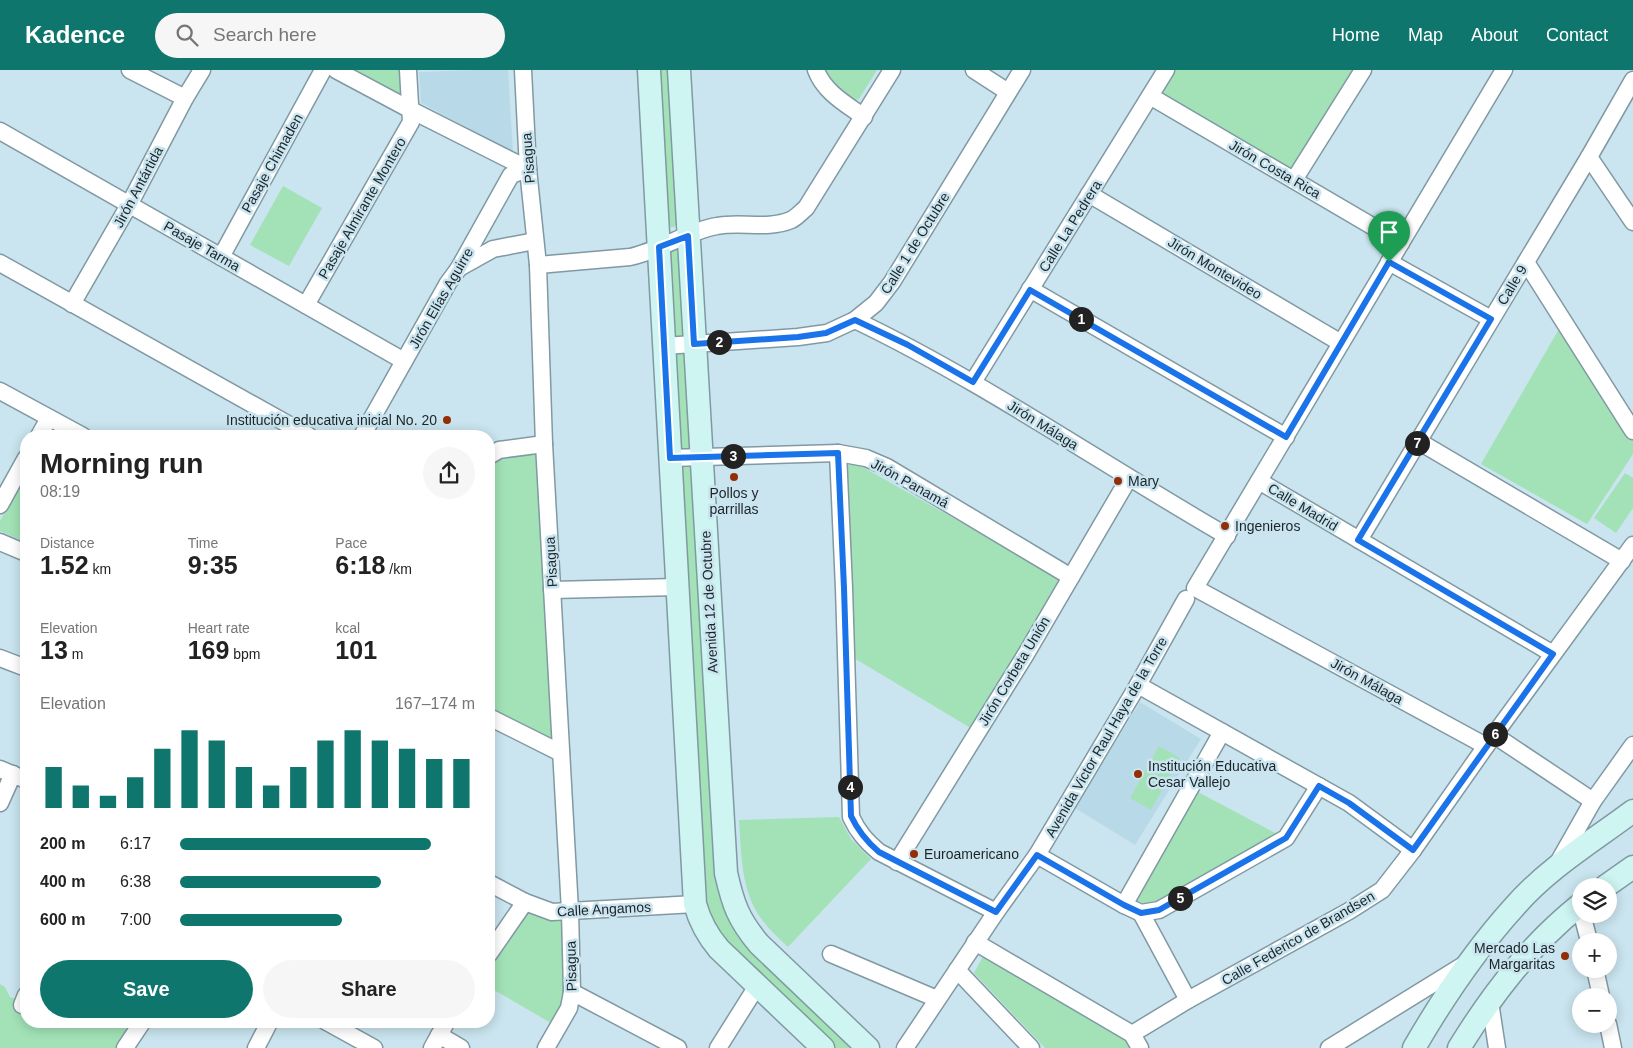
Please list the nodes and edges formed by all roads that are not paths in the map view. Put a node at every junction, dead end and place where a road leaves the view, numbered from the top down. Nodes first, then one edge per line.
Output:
1 (130, 70) edge
2 (202, 70) edge
3 (323, 70) edge
4 (336, 70) edge
5 (408, 70) edge
6 (523, 70) edge
7 (649, 70) edge
8 (679, 70) edge
9 (816, 70) edge
10 (892, 70) edge
11 (974, 70) edge
12 (1022, 70) edge
13 (1166, 70) edge
14 (1363, 70) edge
15 (1504, 70) edge
16 (1633, 80) edge
17 (1008, 92) junction
18 (1150, 96) junction
19 (185, 98) junction
20 (411, 110) junction
21 (864, 116) junction
22 (0, 131) edge
23 (1589, 157) junction
24 (528, 169) junction
25 (1294, 180) junction
26 (1089, 194) junction
27 (130, 205) junction
28 (1633, 222) edge
29 (688, 236) junction
30 (535, 241) junction
31 (1401, 243) junction
32 (659, 247) junction
33 (221, 257) junction
34 (1389, 262) junction
35 (1526, 262) junction
36 (0, 264) edge
37 (538, 265) junction
38 (459, 268) junction
39 (1030, 290) junction
40 (72, 304) junction
41 (306, 305) junction
42 (1491, 319) junction
43 (855, 320) junction
44 (1341, 343) junction
45 (694, 344) junction
46 (664, 346) junction
47 (404, 361) junction
48 (973, 382) junction
49 (0, 391) edge
50 (49, 418) junction
51 (42, 430) edge
52 (72, 430) edge
53 (298, 430) edge
54 (365, 430) edge
55 (1633, 431) edge
56 (1286, 437) junction
57 (1418, 441) junction
58 (544, 444) junction
59 (495, 452) edge
60 (838, 453) junction
61 (701, 457) junction
62 (670, 458) junction
63 (20, 469) edge
64 (1129, 478) junction
65 (1259, 481) junction
66 (0, 505) edge
67 (1226, 536) junction
68 (1358, 540) junction
69 (0, 542) edge
70 (1633, 546) edge
71 (20, 550) edge
72 (1622, 560) junction
73 (1071, 577) junction
74 (677, 587) junction
75 (552, 590) junction
76 (1191, 594) junction
77 (1553, 654) junction
78 (0, 658) edge
79 (20, 666) edge
80 (1138, 685) junction
81 (495, 720) edge
82 (1222, 732) junction
83 (1490, 741) junction
84 (1633, 745) edge
85 (561, 753) junction
86 (13, 774) edge
87 (1319, 786) junction
88 (1593, 802) junction
89 (0, 803) edge
90 (1633, 811) edge
91 (1413, 850) junction
92 (1037, 855) junction
93 (897, 862) junction
94 (1633, 867) edge
95 (1556, 868) junction
96 (1617, 878) edge
97 (495, 886) edge
98 (525, 902) junction
99 (695, 904) junction
100 (1124, 905) junction
101 (570, 911) junction
102 (996, 912) junction
103 (1141, 913) junction
104 (1572, 914) edge
105 (976, 942) junction
106 (495, 945) edge
107 (831, 954) dead end
108 (1470, 961) junction
109 (957, 970) junction
110 (757, 986) junction
111 (572, 992) junction
112 (938, 999) junction
113 (1188, 1000) junction
114 (1490, 1002) junction
115 (138, 1028) edge
116 (266, 1028) edge
117 (338, 1028) edge
118 (1610, 1033) edge
119 (1132, 1034) junction
120 (439, 1035) edge
121 (125, 1048) edge
122 (256, 1048) edge
123 (374, 1048) edge
124 (461, 1048) edge
125 (546, 1048) edge
126 (678, 1048) edge
127 (718, 1048) edge
128 (823, 1048) edge
129 (868, 1048) edge
130 (905, 1048) edge
131 (1031, 1048) edge
132 (1140, 1048) edge
133 (1329, 1048) edge
134 (1414, 1048) edge
135 (1459, 1048) edge
136 (1497, 1048) edge
137 (1613, 1048) edge

1 - 19 street
2 - 19 street, Jirón Antártida
3 - 33 street, Pasaje Chimaden
4 - 20 street
5 - 20 street, Pasaje Almirante Montero
6 - 24 street, Pisagua
7 - 32 main road
8 - 29 main road, Avenida 12 de Octubre
9 - 21 street
10 - 21 street
11 - 17 street
12 - 17 street, Calle 1 de Octubre
13 - 18 street, Calle La Pedrera
14 - 25 street
15 - 31 street, Avenida Victor Raul Haya de la Torre
16 - 23 street, Calle 9
17 - 43 street, Calle 1 de Octubre
18 - 25 street, Jirón Costa Rica
18 - 26 street, Calle La Pedrera
19 - 27 street, Jirón Antártida
20 - 24 street
20 - 41 street, Pasaje Almirante Montero
21 - 29 street
22 - 27 street, Pasaje Tarma
23 - 28 street
23 - 35 street, Calle 9
24 - 30 street, Pisagua
24 - 38 street, Jirón Elías Aguirre
25 - 31 street, Jirón Costa Rica
26 - 39 street, Calle La Pedrera
26 - 44 street, Jirón Montevideo
27 - 33 street, Pasaje Tarma
27 - 40 street, Jirón Antártida
29 - 32 street
29 - 45 main road, Avenida 12 de Octubre
30 - 37 street, Pisagua
30 - 38 street
31 - 34 street, Avenida Victor Raul Haya de la Torre
32 - 37 street
32 - 46 main road
33 - 41 street, Pasaje Tarma
34 - 42 street
34 - 44 street, Avenida Victor Raul Haya de la Torre
35 - 42 street, Calle 9
35 - 55 street
36 - 40 street
37 - 58 street, Pisagua
38 - 47 street, Jirón Elías Aguirre
39 - 48 street, Calle La Pedrera
39 - 56 street
40 - 53 street
41 - 47 street, Pasaje Tarma
42 - 57 street, Calle 9
43 - 45 street, Calle 1 de Octubre
43 - 48 street, Jirón Málaga
44 - 56 street, Avenida Victor Raul Haya de la Torre
45 - 46 street, Calle 1 de Octubre
45 - 61 main road, Avenida 12 de Octubre
46 - 62 main road
47 - 54 street, Jirón Elías Aguirre
48 - 64 street, Jirón Málaga
49 - 50 street
50 - 51 street
50 - 52 street
56 - 65 street, Avenida Victor Raul Haya de la Torre
57 - 68 street, Calle 9
57 - 72 street
58 - 59 street
58 - 75 street, Pisagua
60 - 61 street, Jirón Panamá
60 - 73 street, Jirón Panamá
60 - 93 street
61 - 62 street, Jirón Panamá
61 - 129 main road, Avenida 12 de Octubre
62 - 74 main road
63 - 66 street
64 - 67 street, Jirón Málaga
64 - 73 street, Jirón Corbeta Unión
65 - 67 street, Avenida Victor Raul Haya de la Torre
65 - 68 street, Calle Madrid
67 - 76 street, Avenida Victor Raul Haya de la Torre
68 - 77 street, Calle Madrid
69 - 71 street
70 - 72 street, Calle Federico de Brandsen
72 - 77 street, Calle Federico de Brandsen
73 - 93 street, Jirón Corbeta Unión
74 - 75 street
74 - 99 main road
75 - 85 street, Pisagua
76 - 80 street, Avenida Victor Raul Haya de la Torre
76 - 83 street, Jirón Málaga
77 - 83 street, Calle Federico de Brandsen
78 - 79 street
80 - 82 street
80 - 92 street, Avenida Victor Raul Haya de la Torre
81 - 85 street
82 - 87 street
82 - 100 street
83 - 88 street, Jirón Málaga
83 - 91 street, Calle Federico de Brandsen
84 - 88 street
85 - 101 street, Pisagua
86 - 89 street
87 - 91 street
87 - 103 street
88 - 95 street
90 - 95 main road
91 - 113 street, Calle Federico de Brandsen
92 - 100 street
92 - 102 street, Avenida Victor Raul Haya de la Torre
93 - 102 street
94 - 96 main road
95 - 108 main road
97 - 98 street, Calle Angamos
98 - 101 street, Calle Angamos
98 - 106 street
99 - 101 street, Calle Angamos
99 - 110 main road
100 - 103 street
101 - 111 street, Pisagua
102 - 105 street, Avenida Victor Raul Haya de la Torre
103 - 113 street
104 - 114 main road
105 - 109 street, Avenida Victor Raul Haya de la Torre
105 - 119 street
107 - 112 street
108 - 133 street
108 - 134 main road
109 - 112 street, Avenida Victor Raul Haya de la Torre
109 - 131 street
110 - 127 street
110 - 128 main road
111 - 125 street, Pisagua
111 - 126 street
112 - 130 street, Avenida Victor Raul Haya de la Torre
113 - 119 street, Calle Federico de Brandsen
114 - 135 main road
114 - 136 street
115 - 121 street
116 - 122 street
117 - 123 street
118 - 137 street
119 - 132 street
120 - 124 street

